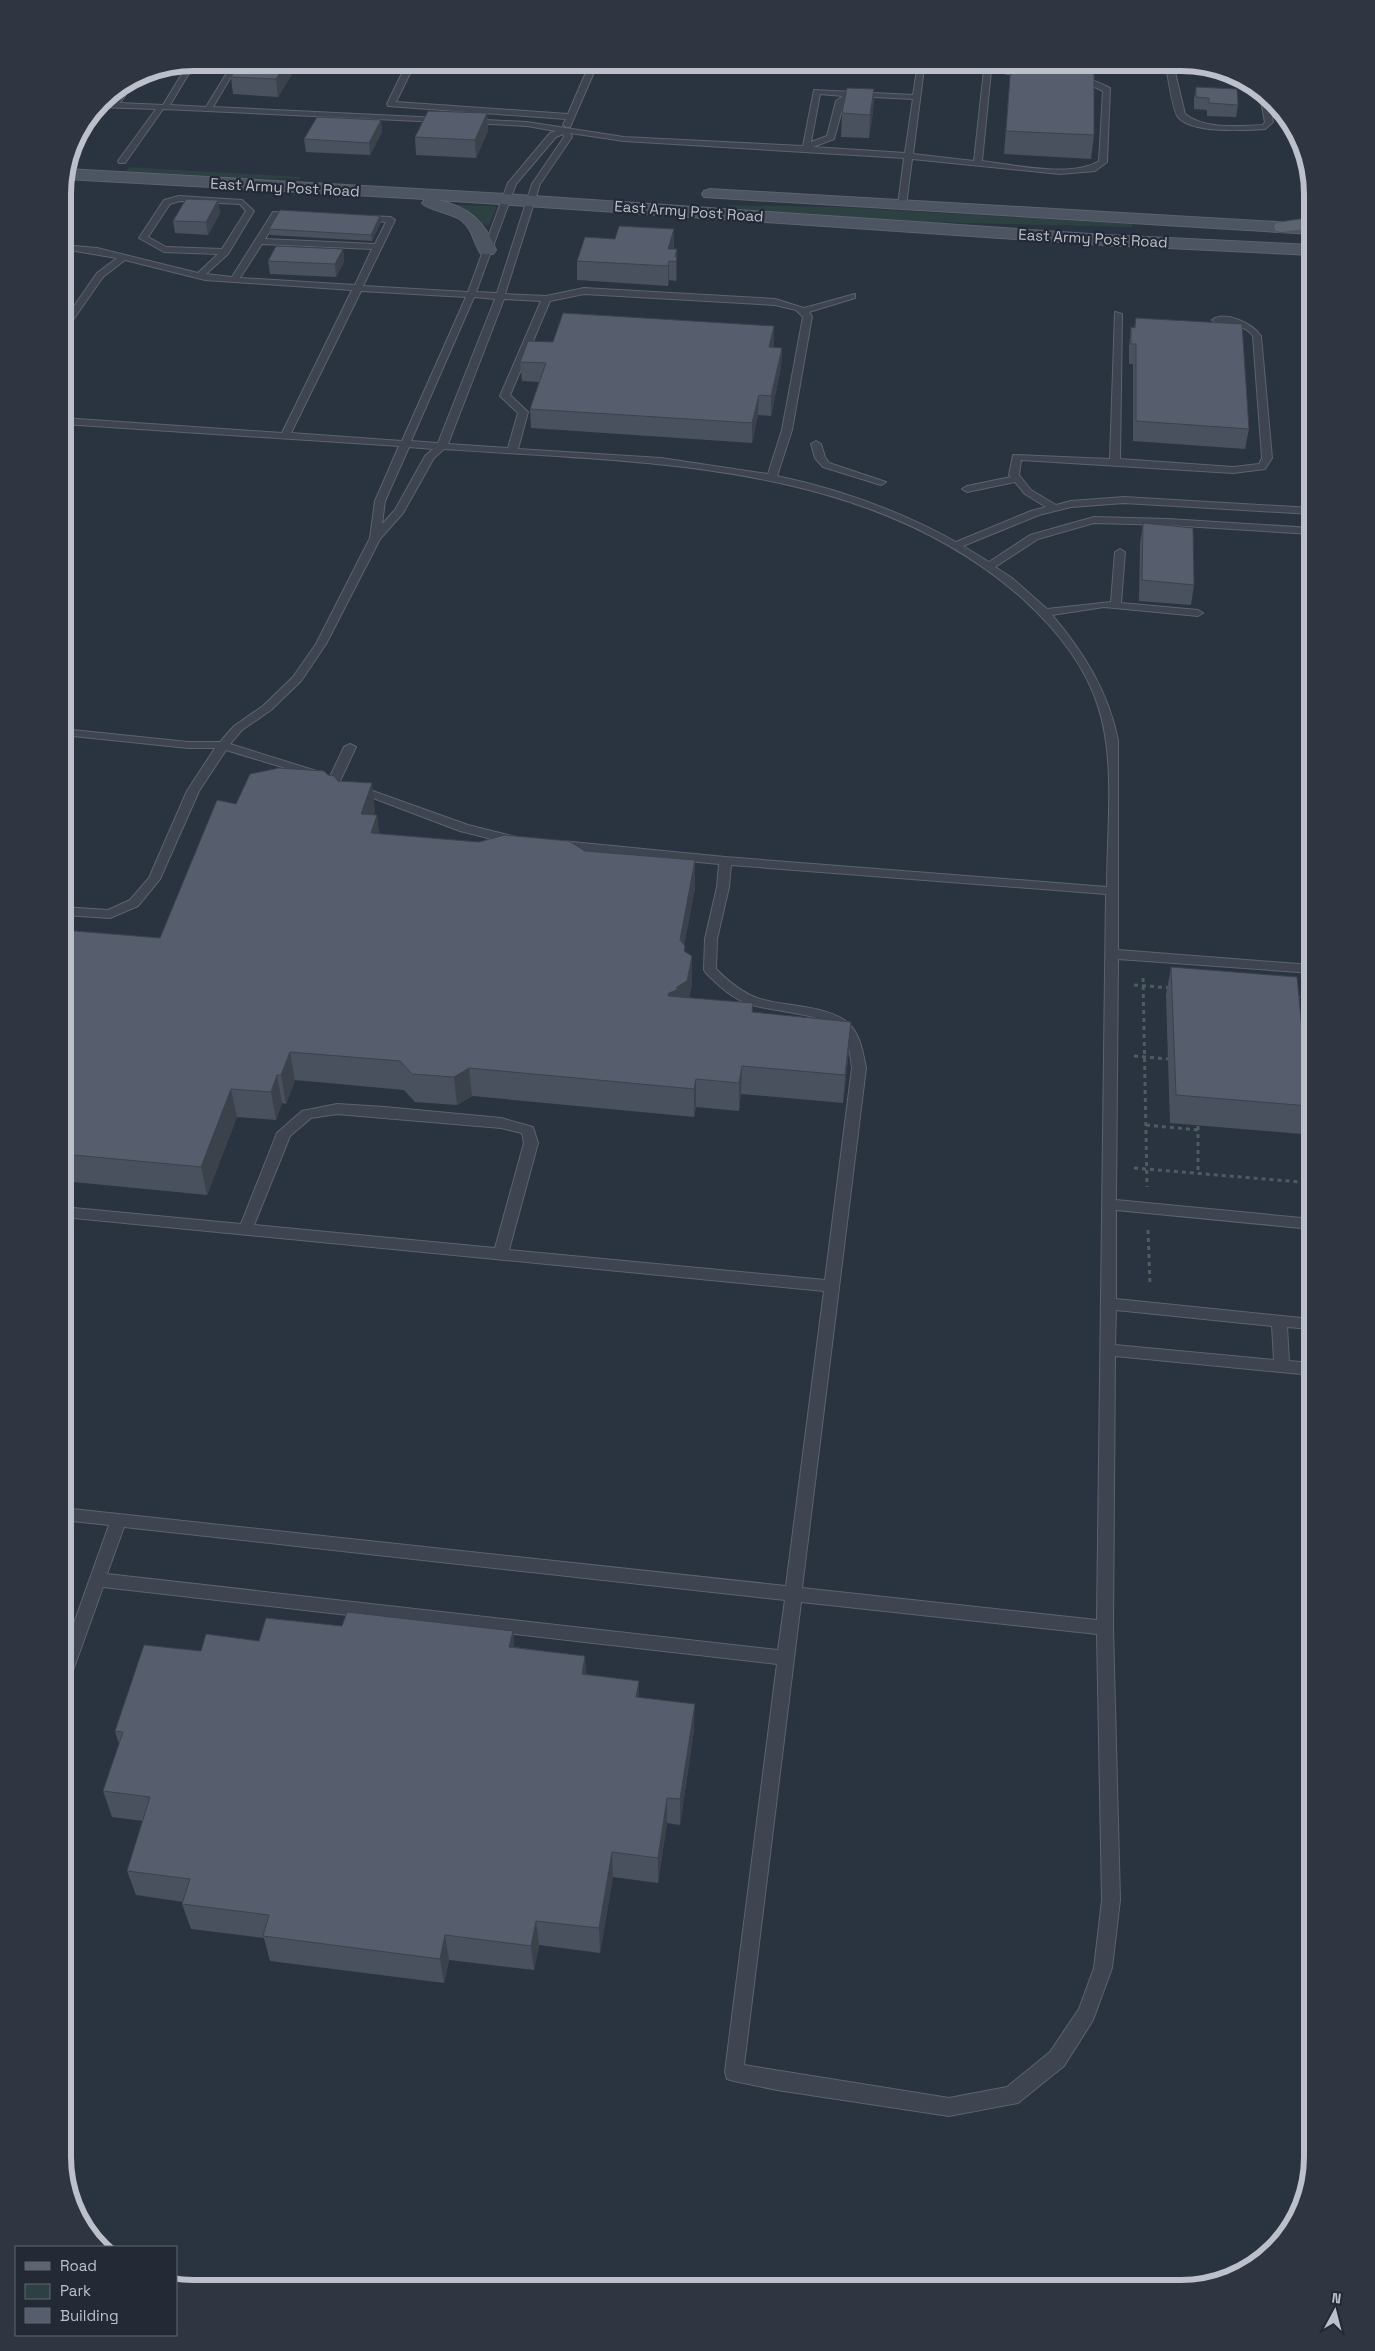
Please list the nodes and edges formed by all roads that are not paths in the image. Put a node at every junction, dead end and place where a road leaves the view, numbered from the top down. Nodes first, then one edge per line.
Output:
1 (186, 72) edge
2 (230, 72) edge
3 (407, 72) edge
4 (590, 72) edge
5 (920, 72) edge
6 (988, 72) edge
7 (1171, 72) edge
8 (1071, 79) edge
9 (851, 94) junction
10 (121, 96) edge
11 (918, 98) junction
12 (109, 105) edge
13 (115, 105) junction
14 (1266, 106) edge
15 (163, 107) junction
16 (208, 109) junction
17 (571, 117) junction
18 (450, 120) edge
19 (460, 121) edge
20 (565, 130) junction
21 (806, 148) junction
22 (907, 156) junction
23 (114, 160) junction
24 (141, 162) dead end
25 (978, 164) junction
26 (74, 167) edge
27 (73, 174) edge
28 (493, 182) dead end
29 (512, 183) junction
30 (536, 184) junction
31 (555, 185) dead end
32 (385, 193) junction
33 (694, 193) dead end
34 (506, 199) junction
35 (530, 201) junction
36 (902, 204) junction
37 (250, 211) junction
38 (241, 214) dead end
39 (303, 216) edge
40 (349, 217) edge
41 (1304, 224) edge
42 (1282, 227) junction
43 (1304, 228) edge
44 (223, 231) dead end
45 (260, 241) junction
46 (231, 242) junction
47 (378, 247) junction
48 (72, 248) edge
49 (487, 250) junction
50 (1304, 250) edge
51 (225, 252) junction
52 (124, 257) junction
53 (199, 276) junction
54 (235, 280) junction
55 (358, 288) junction
56 (471, 295) junction
57 (852, 296) dead end
58 (500, 297) junction
59 (546, 299) junction
60 (802, 311) junction
61 (1118, 314) dead end
62 (72, 315) edge
63 (1216, 320) dead end
64 (72, 422) edge
65 (285, 436) junction
66 (406, 444) junction
67 (816, 444) dead end
68 (442, 446) junction
69 (512, 451) junction
70 (1115, 462) junction
71 (771, 478) junction
72 (1017, 479) junction
73 (881, 482) dead end
74 (968, 488) dead end
75 (1054, 508) junction
76 (1304, 511) edge
77 (1304, 530) edge
78 (375, 538) junction
79 (955, 546) junction
80 (1120, 552) dead end
81 (988, 566) junction
82 (1116, 606) junction
83 (1198, 612) dead end
84 (1044, 613) junction
85 (72, 733) edge
86 (223, 745) junction
87 (350, 747) dead end
88 (334, 781) junction
89 (528, 842) edge
90 (547, 844) edge
91 (725, 861) junction
92 (1113, 891) junction
93 (72, 912) edge
94 (1112, 954) junction
95 (1304, 969) edge
96 (1109, 1204) junction
97 (71, 1213) edge
98 (1304, 1223) edge
99 (246, 1229) junction
100 (502, 1254) junction
101 (832, 1286) junction
102 (1108, 1304) junction
103 (1279, 1321) junction
104 (1304, 1323) edge
105 (1108, 1350) junction
106 (1282, 1367) junction
107 (1304, 1368) edge
108 (71, 1515) edge
109 (119, 1520) junction
110 (98, 1580) junction
111 (794, 1594) junction
112 (1105, 1628) junction
113 (71, 1653) edge
114 (786, 1658) junction

1 - 15 lane
2 - 16 lane
3 - 17 lane
4 - 17 lane
5 - 11 lane
6 - 25 lane
7 - 14 lane
8 - 25 lane
9 - 11 lane
9 - 21 lane
9 - 21 lane
10 - 13 lane
11 - 22 lane
12 - 13 lane
13 - 15 lane
15 - 16 lane
15 - 23 lane
16 - 18 lane
17 - 20 lane
19 - 20 lane
20 - 21 lane
20 - 29 lane
20 - 30 lane
21 - 22 lane
22 - 25 lane
22 - 36 lane
23 - 24 main road
23 - 26 main road
27 - 32 main road, East Army Post Road
28 - 29 main road
29 - 30 main road
29 - 34 lane
30 - 31 main road
30 - 35 lane
32 - 34 main road, East Army Post Road
32 - 49 main road
33 - 36 main road, East Army Post Road
34 - 35 main road, East Army Post Road
34 - 49 lane
35 - 50 main road, East Army Post Road
35 - 58 lane
36 - 42 main road, East Army Post Road
37 - 38 lane
37 - 46 lane
37 - 51 lane
39 - 45 lane
40 - 47 lane
41 - 42 main road
42 - 43 main road, East Army Post Road
44 - 46 lane
45 - 47 lane
45 - 54 lane
46 - 51 lane
47 - 55 lane
48 - 52 lane
49 - 56 lane
51 - 53 lane
52 - 53 lane
52 - 62 lane
53 - 54 lane
54 - 55 lane
55 - 56 lane
55 - 65 lane
56 - 58 lane
56 - 66 lane
57 - 60 lane
58 - 59 lane
58 - 68 lane
59 - 60 lane
59 - 69 lane
60 - 71 lane
61 - 70 lane
63 - 70 lane
64 - 65 lane
65 - 66 lane
66 - 68 lane
66 - 78 lane
67 - 73 lane
68 - 69 lane
68 - 78 lane
69 - 71 lane
70 - 72 lane
71 - 79 lane
72 - 74 lane
72 - 75 lane
75 - 76 lane
75 - 79 lane
77 - 81 lane
78 - 86 lane
79 - 81 lane
80 - 82 lane
81 - 84 lane
82 - 83 lane
82 - 84 lane
84 - 92 lane
85 - 86 lane
86 - 88 lane
86 - 93 lane
87 - 88 lane
88 - 89 lane
90 - 91 lane
91 - 92 lane
91 - 101 lane
92 - 94 lane
94 - 95 lane
94 - 96 lane
96 - 98 lane
96 - 102 lane
97 - 99 lane
99 - 100 lane
99 - 100 lane
100 - 101 lane
101 - 111 lane
102 - 103 lane
102 - 105 lane
103 - 104 lane
103 - 106 lane
105 - 106 lane
105 - 112 lane
106 - 107 lane
108 - 109 lane
109 - 110 lane
109 - 111 lane
110 - 113 lane
110 - 114 lane
111 - 112 lane
111 - 114 lane
112 - 114 lane

